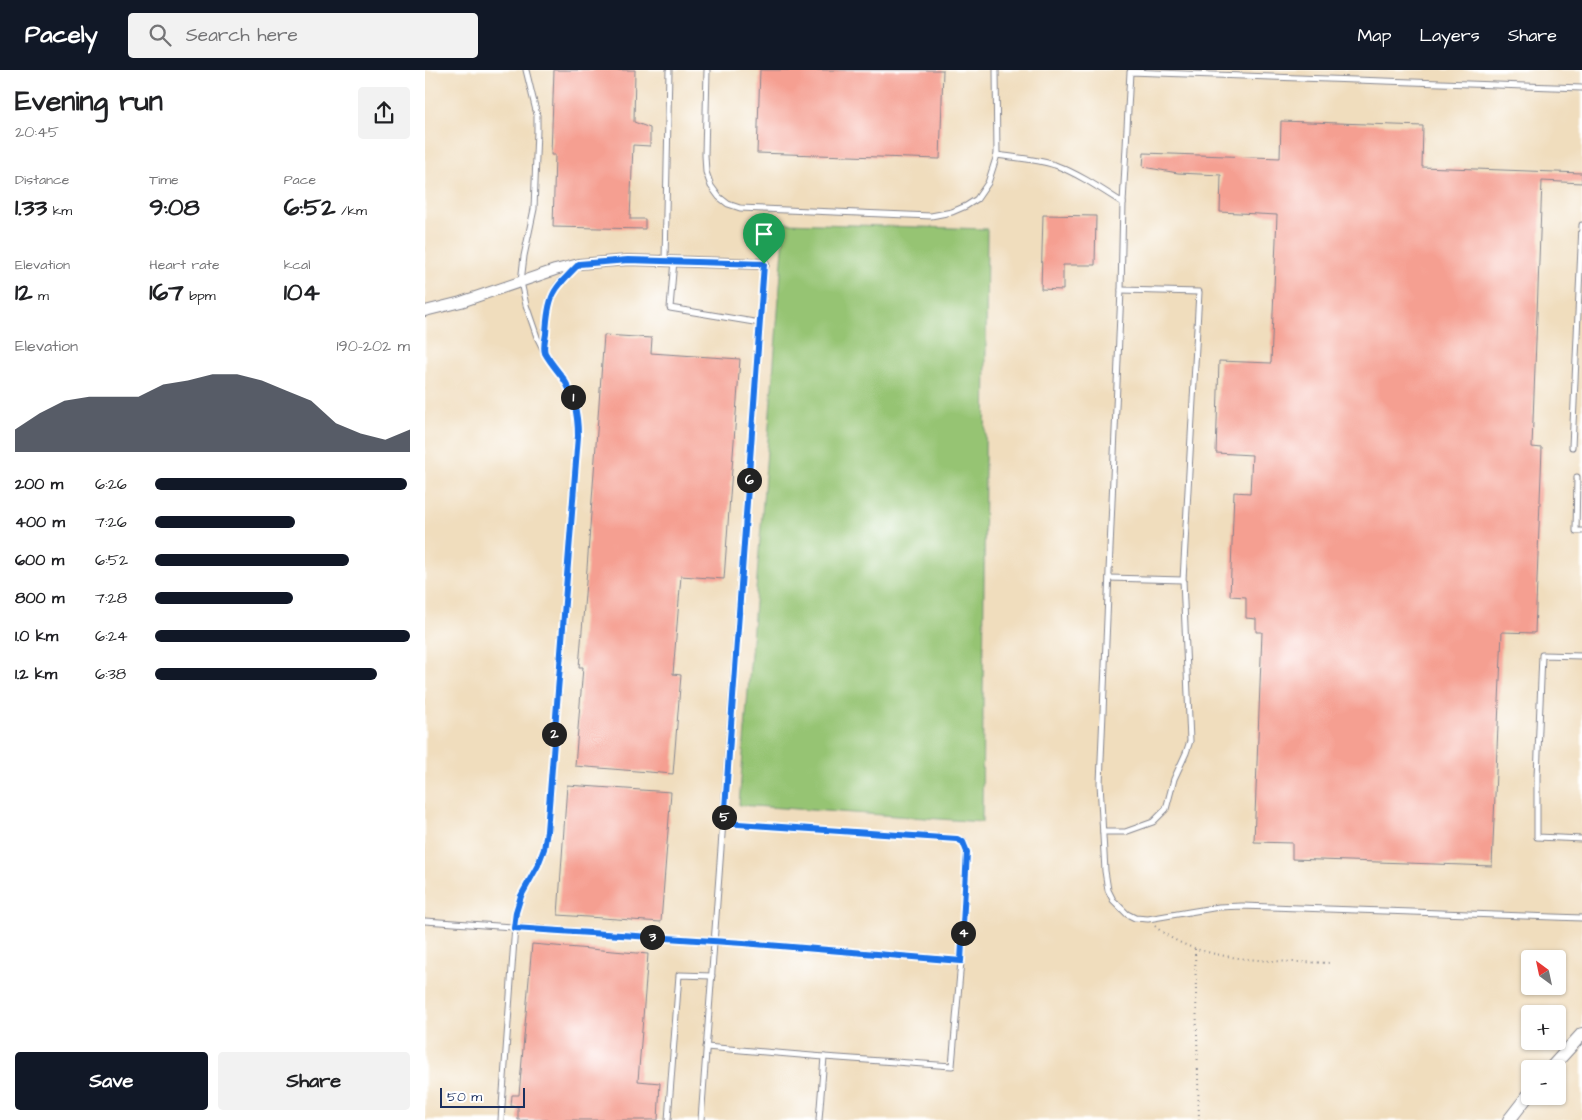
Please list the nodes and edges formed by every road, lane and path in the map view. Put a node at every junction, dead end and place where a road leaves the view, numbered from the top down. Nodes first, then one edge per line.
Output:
1 (526, 70) edge
2 (669, 70) edge
3 (707, 70) edge
4 (996, 70) edge
5 (1582, 88) edge
6 (997, 155) junction
7 (1123, 203) junction
8 (1582, 225) edge
9 (669, 260) junction
10 (579, 264) junction
11 (764, 264) joint
12 (521, 282) junction
13 (1121, 290) junction
14 (425, 311) edge
15 (760, 323) junction
16 (544, 351) junction
17 (1572, 447) dead end
18 (1577, 477) dead end
19 (1582, 531) edge
20 (1109, 578) junction
21 (1183, 580) junction
22 (1582, 656) edge
23 (724, 823) junction
24 (1103, 832) junction
25 (1582, 839) edge
26 (1582, 918) edge
27 (1148, 919) junction
28 (425, 921) edge
29 (514, 928) junction
30 (715, 942) junction
31 (1195, 949) junction
32 (961, 961) junction
33 (1332, 963) dead end
34 (712, 976) junction
35 (1582, 1034) edge
36 (706, 1047) junction
37 (824, 1057) junction
38 (1558, 1060) edge
39 (1521, 1105) edge
40 (501, 1120) edge
41 (668, 1120) edge
42 (701, 1120) edge
43 (819, 1120) edge
44 (1199, 1120) edge
45 (1509, 1120) edge

1 - 12 lane
2 - 9 lane
3 - 6 lane
4 - 6 lane
5 - 7 lane
6 - 7 lane
7 - 13 lane
8 - 17 lane
9 - 10 street
9 - 11 street
9 - 15 lane
10 - 12 street
10 - 16 lane
11 - 15 lane
12 - 14 street
12 - 16 lane
13 - 20 lane
13 - 21 lane
15 - 23 lane
16 - 29 lane
18 - 19 lane
20 - 21 lane
20 - 24 lane
21 - 24 lane
22 - 25 lane
23 - 30 lane
23 - 32 lane
24 - 27 lane
26 - 27 lane
27 - 31 path
28 - 29 lane
29 - 30 lane
29 - 40 lane
30 - 32 lane
30 - 34 lane
31 - 33 path
31 - 44 path
32 - 37 lane
34 - 36 lane
34 - 41 lane
35 - 38 street
36 - 37 lane
36 - 42 lane
37 - 43 lane
39 - 45 street

